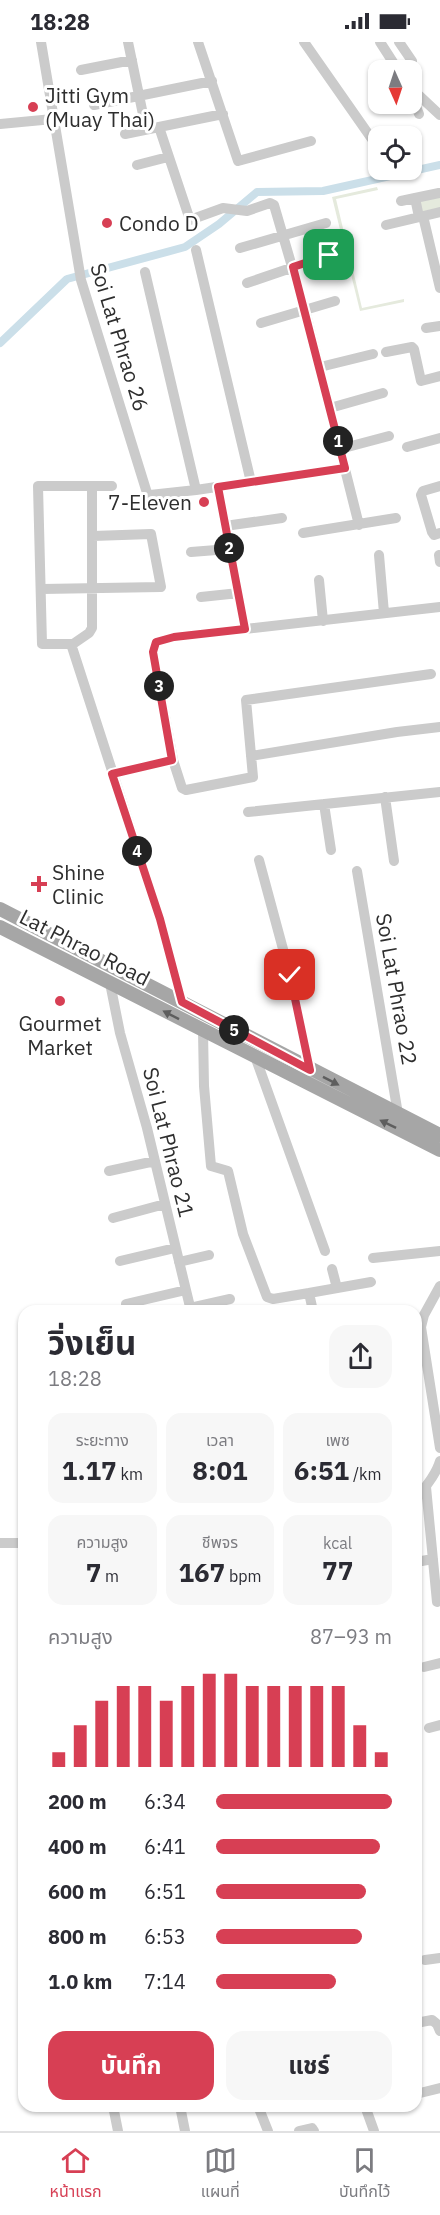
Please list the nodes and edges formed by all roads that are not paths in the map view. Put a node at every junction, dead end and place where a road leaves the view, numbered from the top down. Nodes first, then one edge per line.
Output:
1 (41, 42) edge
2 (128, 42) edge
3 (198, 42) edge
4 (304, 42) edge
5 (380, 42) edge
6 (399, 42) edge
7 (132, 60) junction
8 (392, 60) edge
9 (411, 60) edge
10 (81, 70) dead end
11 (212, 81) junction
12 (139, 96) junction
13 (422, 98) edge
14 (94, 105) dead end
15 (223, 114) junction
16 (440, 115) edge
17 (53, 119) junction
18 (0, 124) edge
19 (159, 127) junction
20 (146, 129) junction
21 (368, 133) edge
22 (125, 134) dead end
23 (311, 141) dead end
24 (168, 157) junction
25 (137, 165) dead end
26 (439, 193) edge
27 (415, 198) junction
28 (401, 201) dead end
29 (440, 213) edge
30 (421, 217) junction
31 (326, 223) dead end
32 (386, 225) dead end
33 (282, 235) junction
34 (240, 248) dead end
35 (196, 250) dead end
36 (329, 255) dead end
37 (293, 267) junction
38 (438, 270) edge
39 (146, 272) dead end
40 (247, 283) dead end
41 (440, 288) edge
42 (335, 301) dead end
43 (305, 310) junction
44 (261, 323) dead end
45 (440, 326) edge
46 (426, 328) dead end
47 (386, 352) dead end
48 (373, 354) dead end
49 (320, 367) junction
50 (440, 376) edge
51 (383, 393) dead end
52 (330, 408) junction
53 (389, 436) dead end
54 (440, 438) edge
55 (407, 447) dead end
56 (340, 449) junction
57 (345, 468) junction
58 (251, 482) junction
59 (92, 486) junction
60 (112, 486) dead end
61 (440, 486) edge
62 (218, 487) junction
63 (196, 490) junction
64 (282, 518) dead end
65 (396, 518) dead end
66 (359, 525) junction
67 (225, 526) junction
68 (303, 533) dead end
69 (440, 533) edge
70 (93, 536) junction
71 (229, 549) junction
72 (191, 552) dead end
73 (379, 555) dead end
74 (319, 580) dead end
75 (42, 589) junction
76 (94, 589) junction
77 (239, 593) junction
78 (201, 597) dead end
79 (440, 607) edge
80 (384, 613) junction
81 (323, 621) junction
82 (245, 629) junction
83 (73, 644) junction
84 (432, 674) dead end
85 (440, 727) edge
86 (251, 756) junction
87 (172, 760) junction
88 (112, 774) junction
89 (440, 792) edge
90 (385, 797) junction
91 (324, 804) junction
92 (248, 812) dead end
93 (331, 850) dead end
94 (259, 860) dead end
95 (394, 861) dead end
96 (357, 871) dead end
97 (0, 909) edge
98 (0, 927) edge
99 (110, 983) junction
100 (182, 1002) junction
101 (203, 1031) junction
102 (256, 1059) junction
103 (310, 1070) junction
104 (398, 1114) junction
105 (440, 1135) edge
106 (440, 1150) edge
107 (155, 1161) junction
108 (109, 1171) dead end
109 (165, 1204) junction
110 (113, 1218) dead end
111 (176, 1248) junction
112 (325, 1251) dead end
113 (440, 1251) edge
114 (209, 1256) dead end
115 (373, 1258) dead end
116 (120, 1261) dead end
117 (179, 1262) junction
118 (332, 1269) dead end
119 (371, 1282) dead end
120 (440, 1286) edge
121 (337, 1288) junction
122 (186, 1290) junction
123 (309, 1293) junction
124 (230, 1299) dead end
125 (126, 1304) dead end
126 (189, 1305) edge
127 (206, 1305) edge
128 (312, 1305) edge
129 (422, 1312) edge
130 (422, 1333) edge
131 (440, 1448) edge
132 (440, 1461) edge
133 (423, 1484) edge
134 (0, 1543) edge
135 (18, 1543) edge
136 (433, 1559) junction
137 (422, 1561) edge
138 (437, 1602) dead end
139 (440, 1663) edge
140 (424, 1667) dead end
141 (440, 1958) edge
142 (424, 1960) dead end
143 (422, 2022) edge
144 (440, 2031) edge
145 (440, 2088) edge
146 (422, 2092) edge
147 (114, 2112) edge
148 (181, 2112) edge
149 (260, 2112) edge
150 (369, 2112) edge
151 (118, 2131) edge
152 (185, 2131) edge
153 (267, 2131) edge
154 (299, 2131) edge
155 (314, 2131) edge
156 (374, 2131) edge

1 - 17 street, Soi Lat Phrao 26
2 - 7 street
3 - 11 street
4 - 21 street
5 - 8 street
6 - 9 street
7 - 10 street
7 - 12 street
11 - 12 street
11 - 15 street
12 - 14 street
12 - 20 street
13 - 16 street
15 - 19 street
15 - 23 street
17 - 18 street
17 - 63 street, Soi Lat Phrao 26
19 - 20 street
19 - 24 street
20 - 22 street
24 - 25 street
24 - 33 street
26 - 27 street
27 - 28 street
27 - 30 street
29 - 30 street
30 - 32 street
30 - 38 street
31 - 33 street
33 - 34 street
33 - 37 street
35 - 58 street
36 - 37 street
37 - 40 street
37 - 43 street
38 - 41 street
39 - 63 street
42 - 43 street
43 - 44 street
43 - 49 street
45 - 46 street
47 - 50 street
48 - 49 street
49 - 52 street
51 - 52 street
52 - 56 street
53 - 56 street
54 - 55 street
56 - 57 street
57 - 58 street, Soi Lat Phrao 26
57 - 66 street
58 - 62 street, Soi Lat Phrao 26
59 - 60 street
59 - 70 street
59 - 75 street
61 - 69 street
62 - 63 street, Soi Lat Phrao 26
62 - 67 street
64 - 67 street
65 - 66 street
66 - 68 street
67 - 71 street
70 - 76 street
70 - 76 street
71 - 72 street
71 - 77 street
73 - 80 street
74 - 81 street
75 - 76 street
75 - 83 street
76 - 83 street
77 - 78 street
77 - 82 street
79 - 80 street
80 - 81 street
81 - 82 street
82 - 87 street
83 - 88 street
84 - 86 street
85 - 86 street
86 - 87 street
87 - 88 street
88 - 100 street
89 - 90 street
90 - 91 street
90 - 95 street
91 - 92 street
91 - 93 street
94 - 103 street
96 - 104 street, Soi Lat Phrao 22
97 - 100 main road, Lat Phrao Road
98 - 99 main road, Lat Phrao Road
101 -> 99 main road, Lat Phrao Road
99 - 107 street, Soi Lat Phrao 21
100 - 103 main road, Lat Phrao Road
101 - 102 main road, Lat Phrao Road
101 - 123 street
106 -> 102 main road, Lat Phrao Road
102 - 112 street
103 -> 104 main road, Lat Phrao Road
104 - 105 main road, Lat Phrao Road
107 - 108 street
107 - 109 street, Soi Lat Phrao 21
109 - 110 street
109 - 111 street, Soi Lat Phrao 21
111 - 116 street
111 - 117 street, Soi Lat Phrao 21
113 - 115 street
114 - 117 street
117 - 122 street, Soi Lat Phrao 21
118 - 121 street
119 - 121 street
120 - 129 street
121 - 123 street
122 - 125 street
122 - 126 street, Soi Lat Phrao 21
123 - 128 street
124 - 127 street
130 - 131 street
132 - 133 street
133 - 136 street
134 - 135 street
136 - 137 street
136 - 138 street
139 - 140 street
141 - 142 street
143 - 144 street
145 - 146 street
147 - 151 street
148 - 152 street
149 - 153 street
150 - 156 street
154 - 155 street

